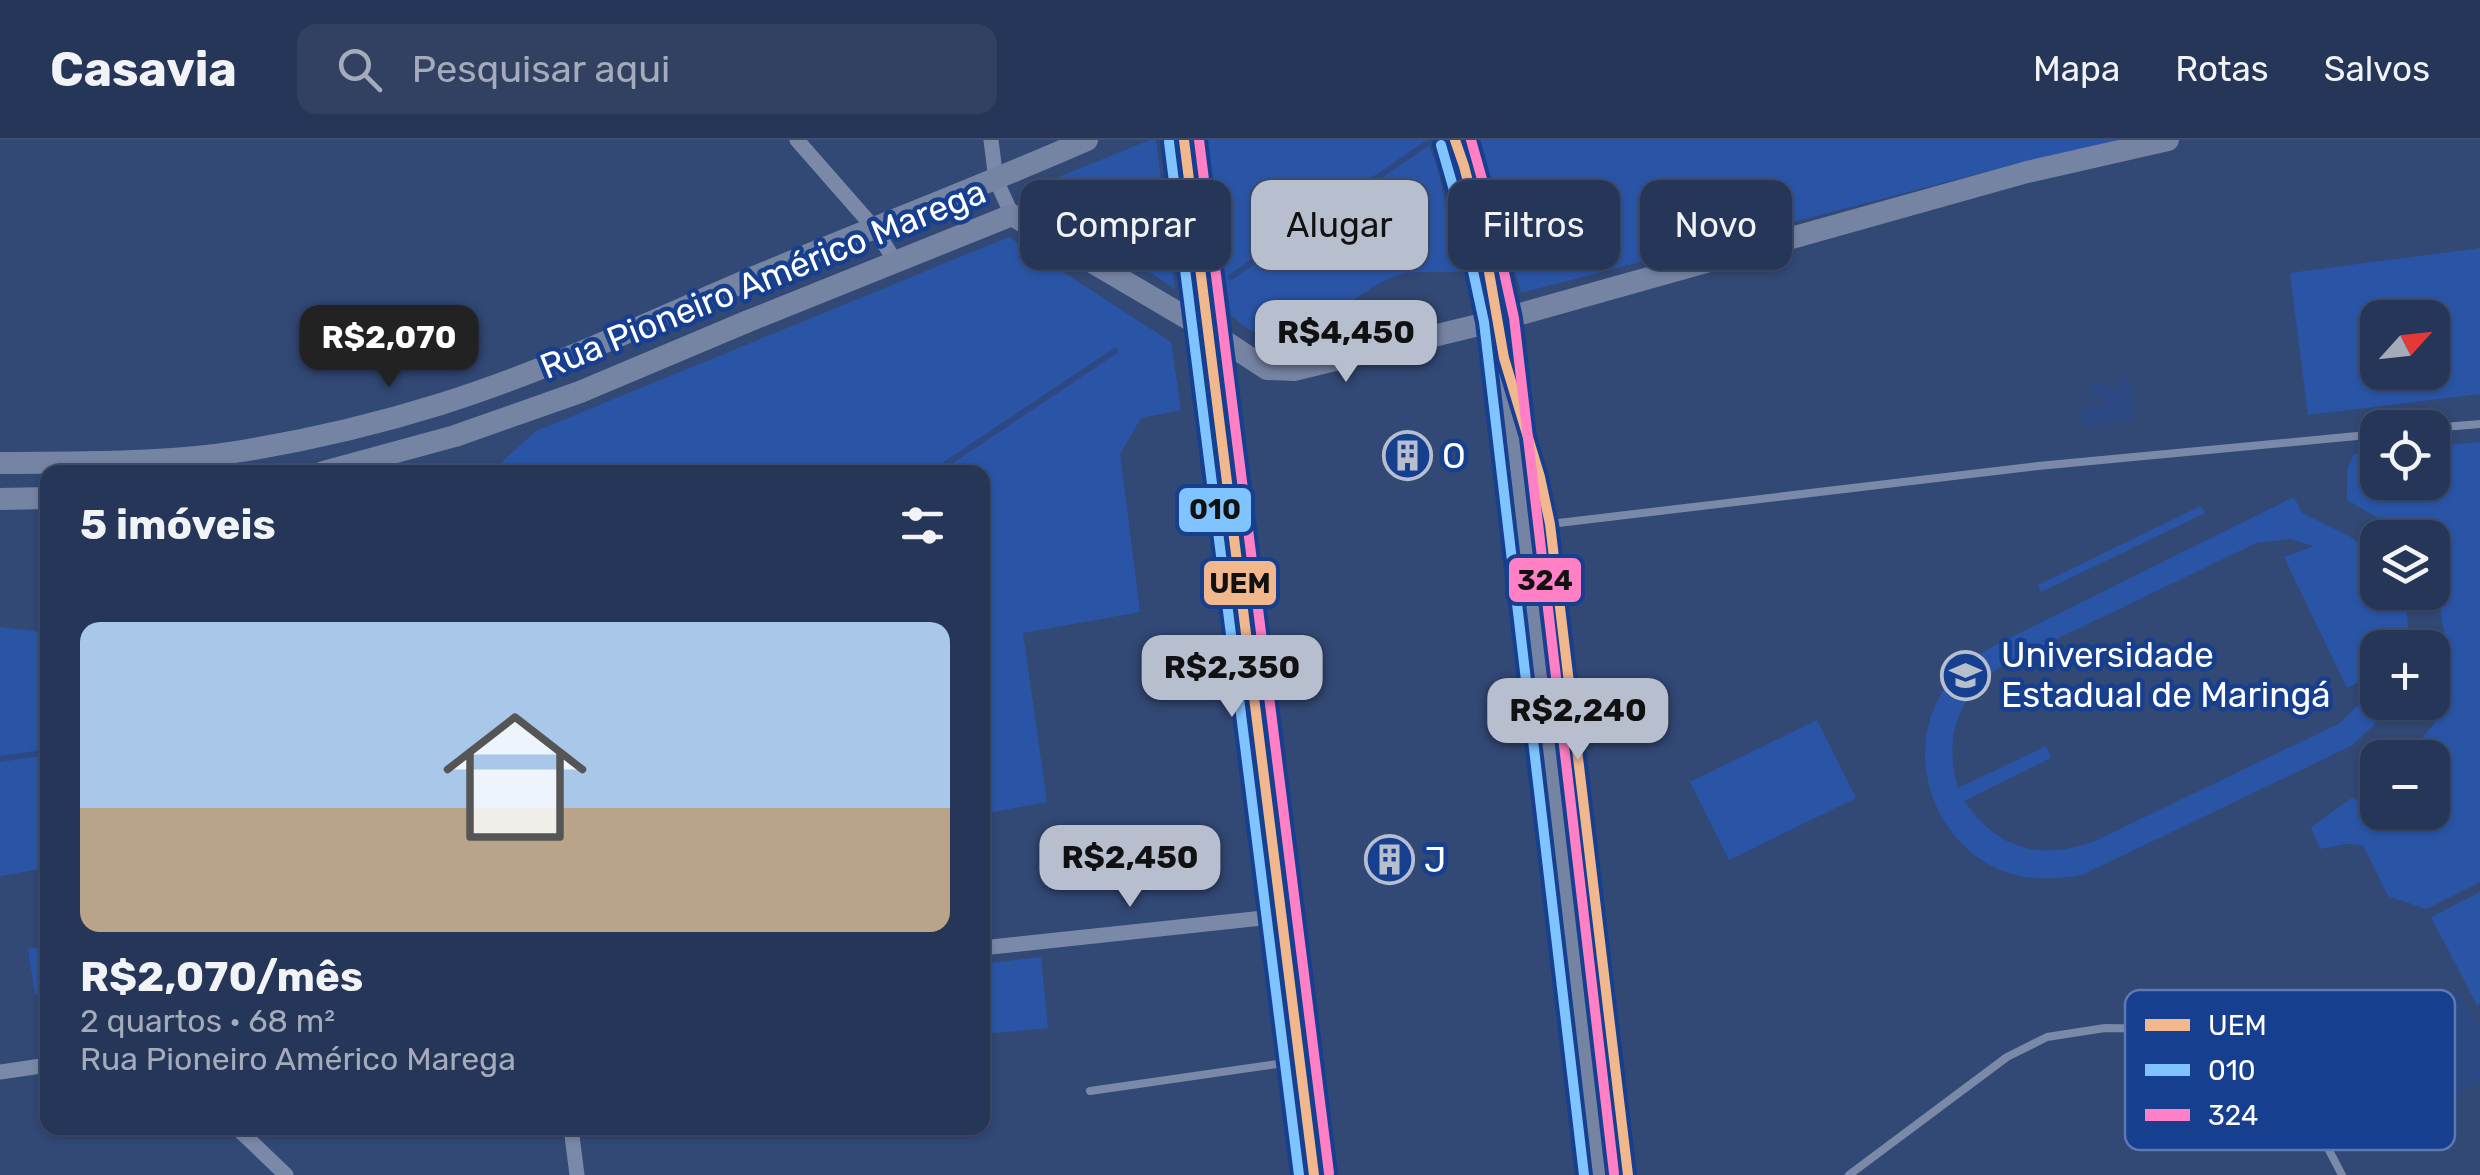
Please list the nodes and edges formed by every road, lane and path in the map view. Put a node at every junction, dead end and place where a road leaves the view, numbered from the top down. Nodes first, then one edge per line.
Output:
1 (798, 140) edge
2 (991, 140) edge
3 (1086, 140) edge
4 (1184, 140) edge
5 (1455, 140) edge
6 (2168, 140) edge
7 (996, 180) junction
8 (1012, 216) junction
9 (876, 229) junction
10 (895, 261) junction
11 (1500, 320) junction
12 (1209, 331) junction
13 (1504, 358) junction
14 (2480, 424) edge
15 (2450, 426) edge
16 (2360, 436) edge
17 (0, 463) edge
18 (348, 465) edge
19 (40, 498) edge
20 (0, 499) edge
21 (1550, 524) junction
22 (1282, 916) junction
23 (990, 947) edge
24 (2125, 1029) edge
25 (1300, 1061) junction
26 (40, 1066) edge
27 (0, 1072) edge
28 (1090, 1092) dead end
29 (244, 1135) edge
30 (572, 1135) edge
31 (2329, 1150) edge
32 (286, 1175) edge
33 (576, 1175) edge
34 (1314, 1175) edge
35 (1598, 1175) edge
36 (1628, 1175) edge
37 (1849, 1175) edge
38 (2342, 1175) edge

1 - 9 street
2 - 7 street
3 - 7 main road, Rua Pioneiro Américo Marega
4 - 12 main road
5 - 11 main road
6 - 11 main road, Rua Pioneiro Américo Marega
7 - 8 street
7 - 9 main road, Rua Pioneiro Américo Marega
8 - 10 main road, Rua Pioneiro Américo Marega
8 - 12 main road, Rua Pioneiro Américo Marega
9 - 10 street
9 - 17 main road, Rua Pioneiro Américo Marega
10 - 18 main road, Rua Pioneiro Américo Marega
11 - 12 main road, Rua Pioneiro Américo Marega
11 - 13 main road
12 - 22 main road
13 - 21 lane
13 - 35 main road
14 - 15 lane
16 - 21 lane
19 - 20 main road
21 - 36 lane
22 - 23 street
22 - 25 main road
24 - 37 lane
25 - 28 lane
25 - 34 main road
26 - 27 street
29 - 32 street
30 - 33 street
31 - 38 lane

